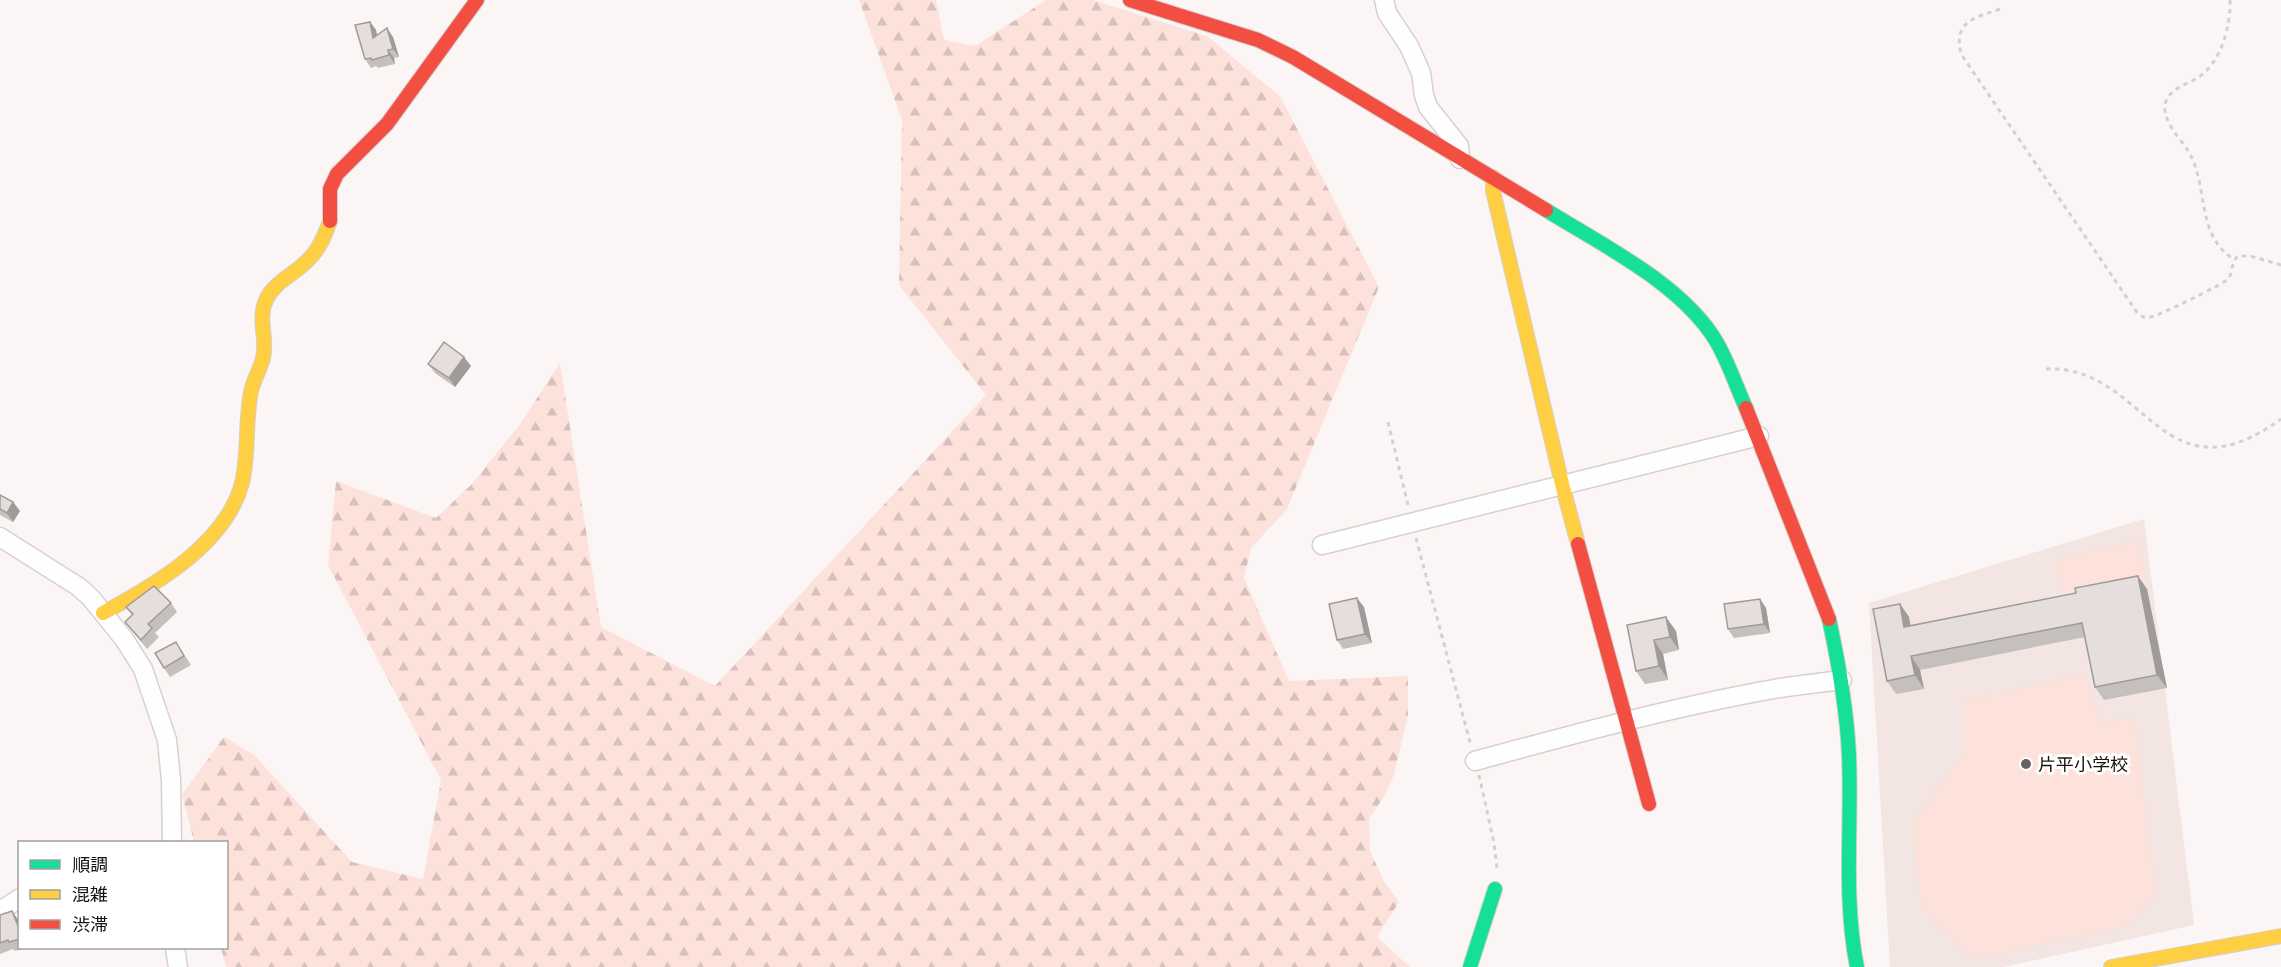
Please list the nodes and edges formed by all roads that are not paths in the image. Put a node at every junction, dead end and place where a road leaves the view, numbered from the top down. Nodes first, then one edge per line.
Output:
1 (477, 0) edge
2 (1130, 0) edge
3 (1384, 0) edge
4 (1460, 159) junction
5 (1493, 177) junction
6 (1759, 436) junction
7 (1562, 484) junction
8 (0, 537) edge
9 (1322, 545) dead end
10 (104, 613) junction
11 (1842, 680) junction
12 (1627, 721) junction
13 (1475, 761) road end
14 (1649, 804) dead end
15 (172, 841) edge
16 (1495, 888) road end
17 (18, 899) edge
18 (0, 911) edge
19 (2281, 936) edge
20 (1470, 967) edge
21 (1857, 967) edge
22 (2111, 967) edge

1 - 10 street
2 - 4 street
3 - 4 street
4 - 5 street
5 - 6 street
5 - 7 street
6 - 7 street
6 - 11 street
7 - 9 street
7 - 12 street
8 - 10 street
10 - 15 street
11 - 12 street
11 - 21 street
12 - 13 street
12 - 14 street
16 - 20 street
17 - 18 street
19 - 22 street

